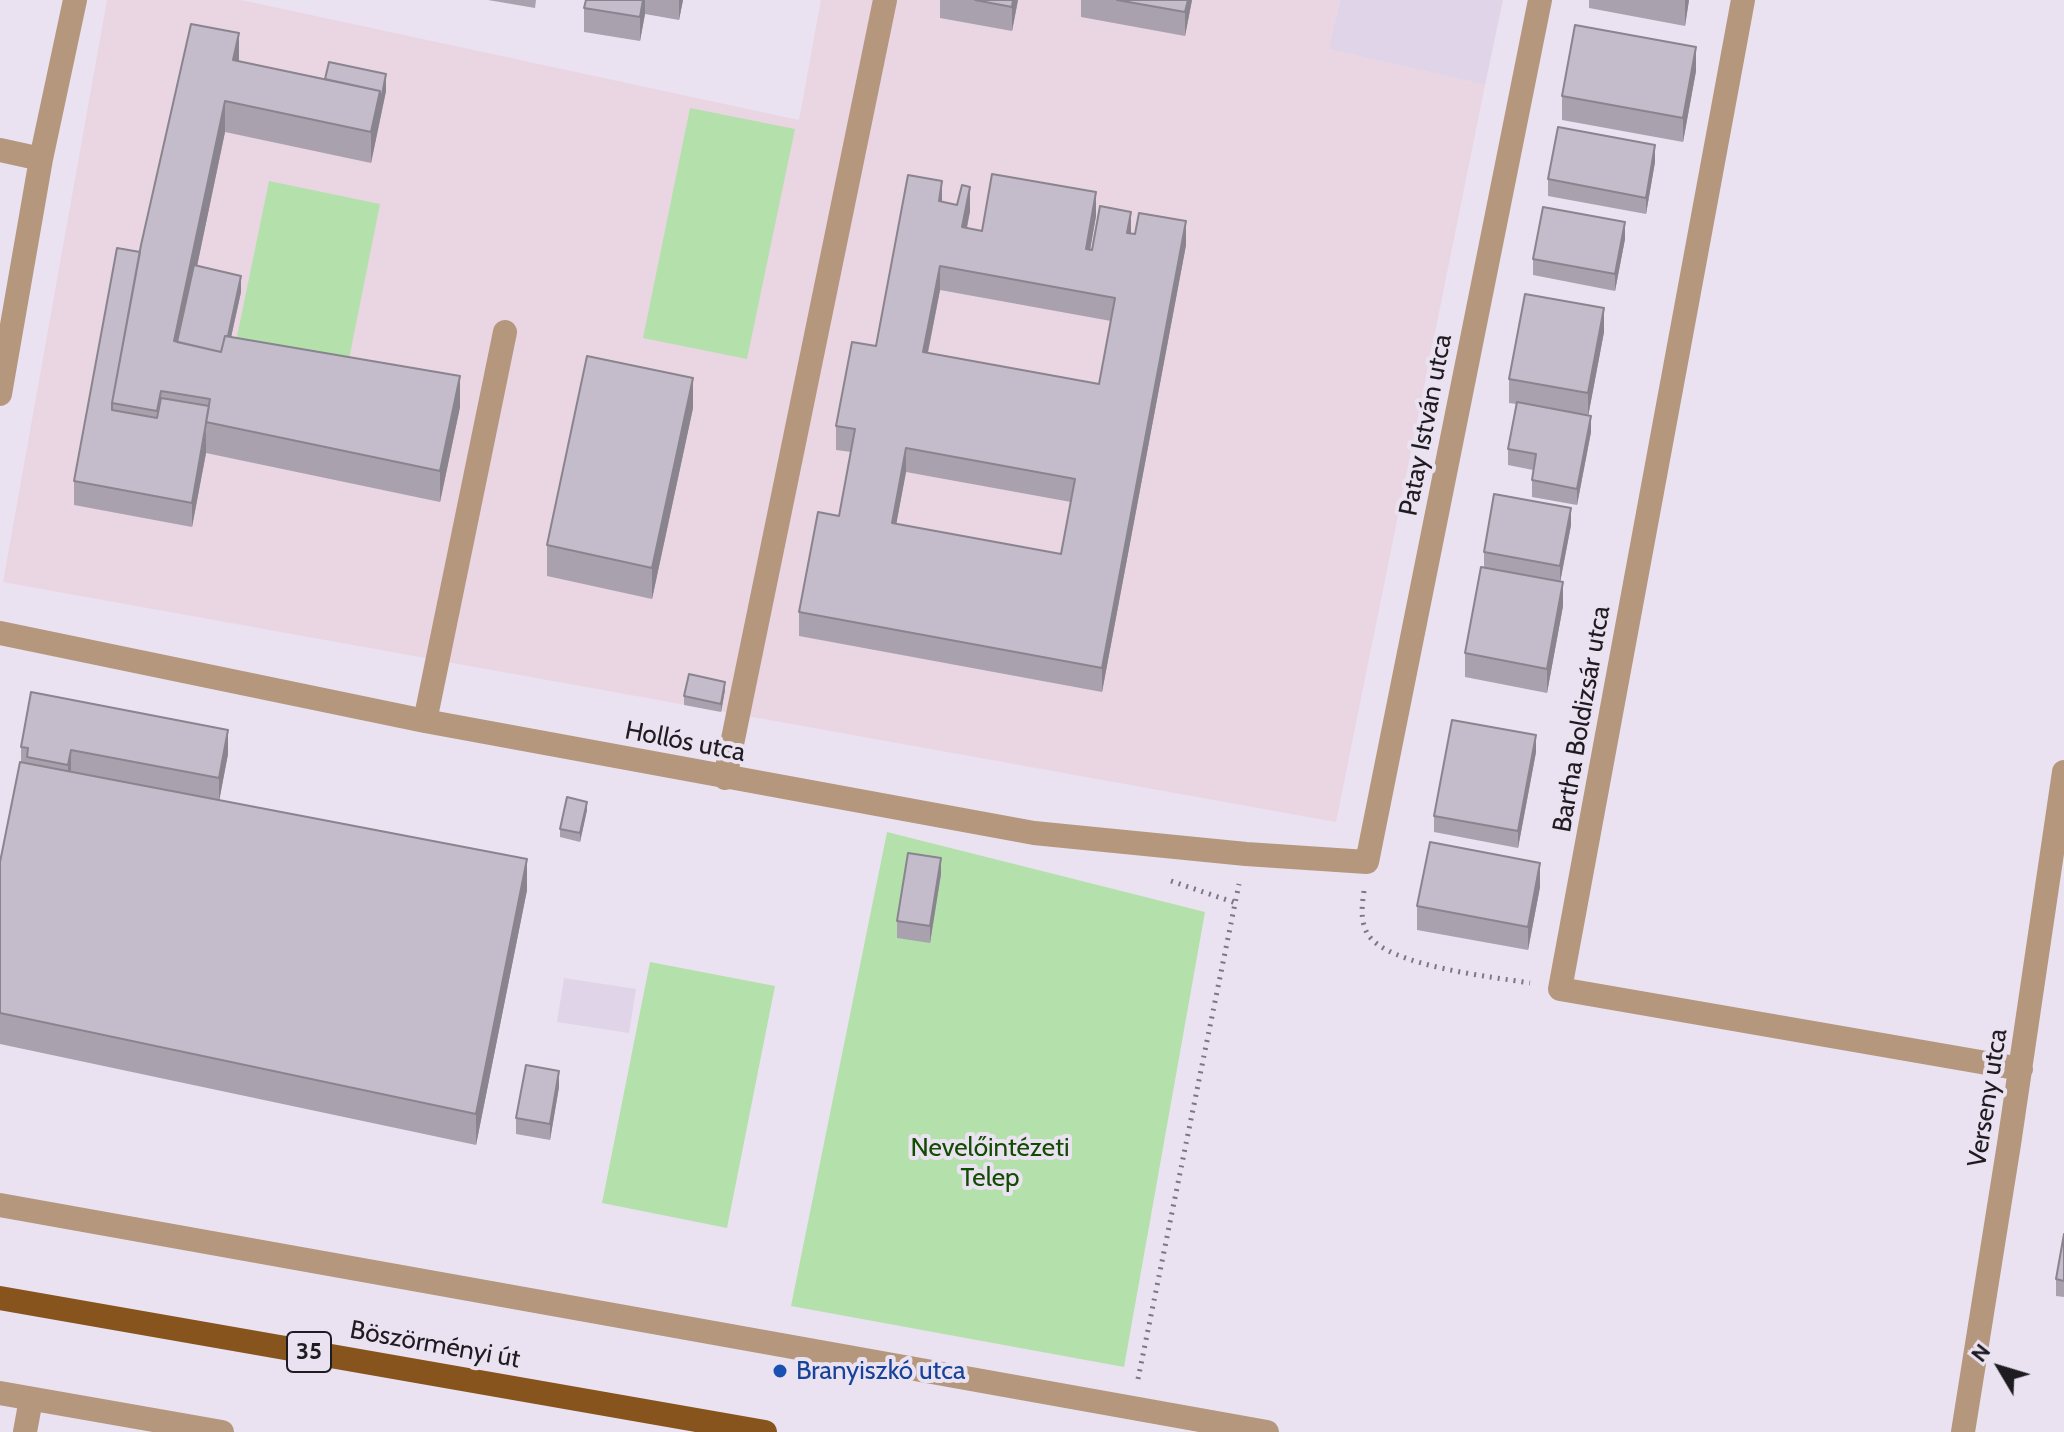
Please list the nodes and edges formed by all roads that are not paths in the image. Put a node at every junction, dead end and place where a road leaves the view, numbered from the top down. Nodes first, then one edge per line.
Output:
1 (75, 0) edge
2 (885, 0) edge
3 (1540, 0) edge
4 (1743, 0) edge
5 (0, 150) edge
6 (41, 159) junction
7 (505, 332) dead end
8 (0, 394) edge
9 (0, 633) edge
10 (425, 721) junction
11 (2064, 772) edge
12 (725, 778) junction
13 (1367, 862) joint
14 (2021, 1069) junction
15 (0, 1205) edge
16 (0, 1298) edge
17 (0, 1393) edge
18 (31, 1399) junction
19 (25, 1432) edge
20 (222, 1432) edge
21 (765, 1432) edge
22 (1267, 1432) edge
23 (1963, 1432) edge

1 - 6 street
2 - 12 street
3 - 13 street, Patay István utca
4 - 14 street, Bartha Boldizsár utca
5 - 6 street
6 - 8 street
7 - 10 street
9 - 10 street, Hollós utca
10 - 12 street, Hollós utca
11 - 14 street, Verseny utca
12 - 13 street, Hollós utca
14 - 23 street, Verseny utca
15 - 22 street
16 - 21 main road, Böszörményi út / 35
17 - 18 street
18 - 19 street
18 - 20 street

